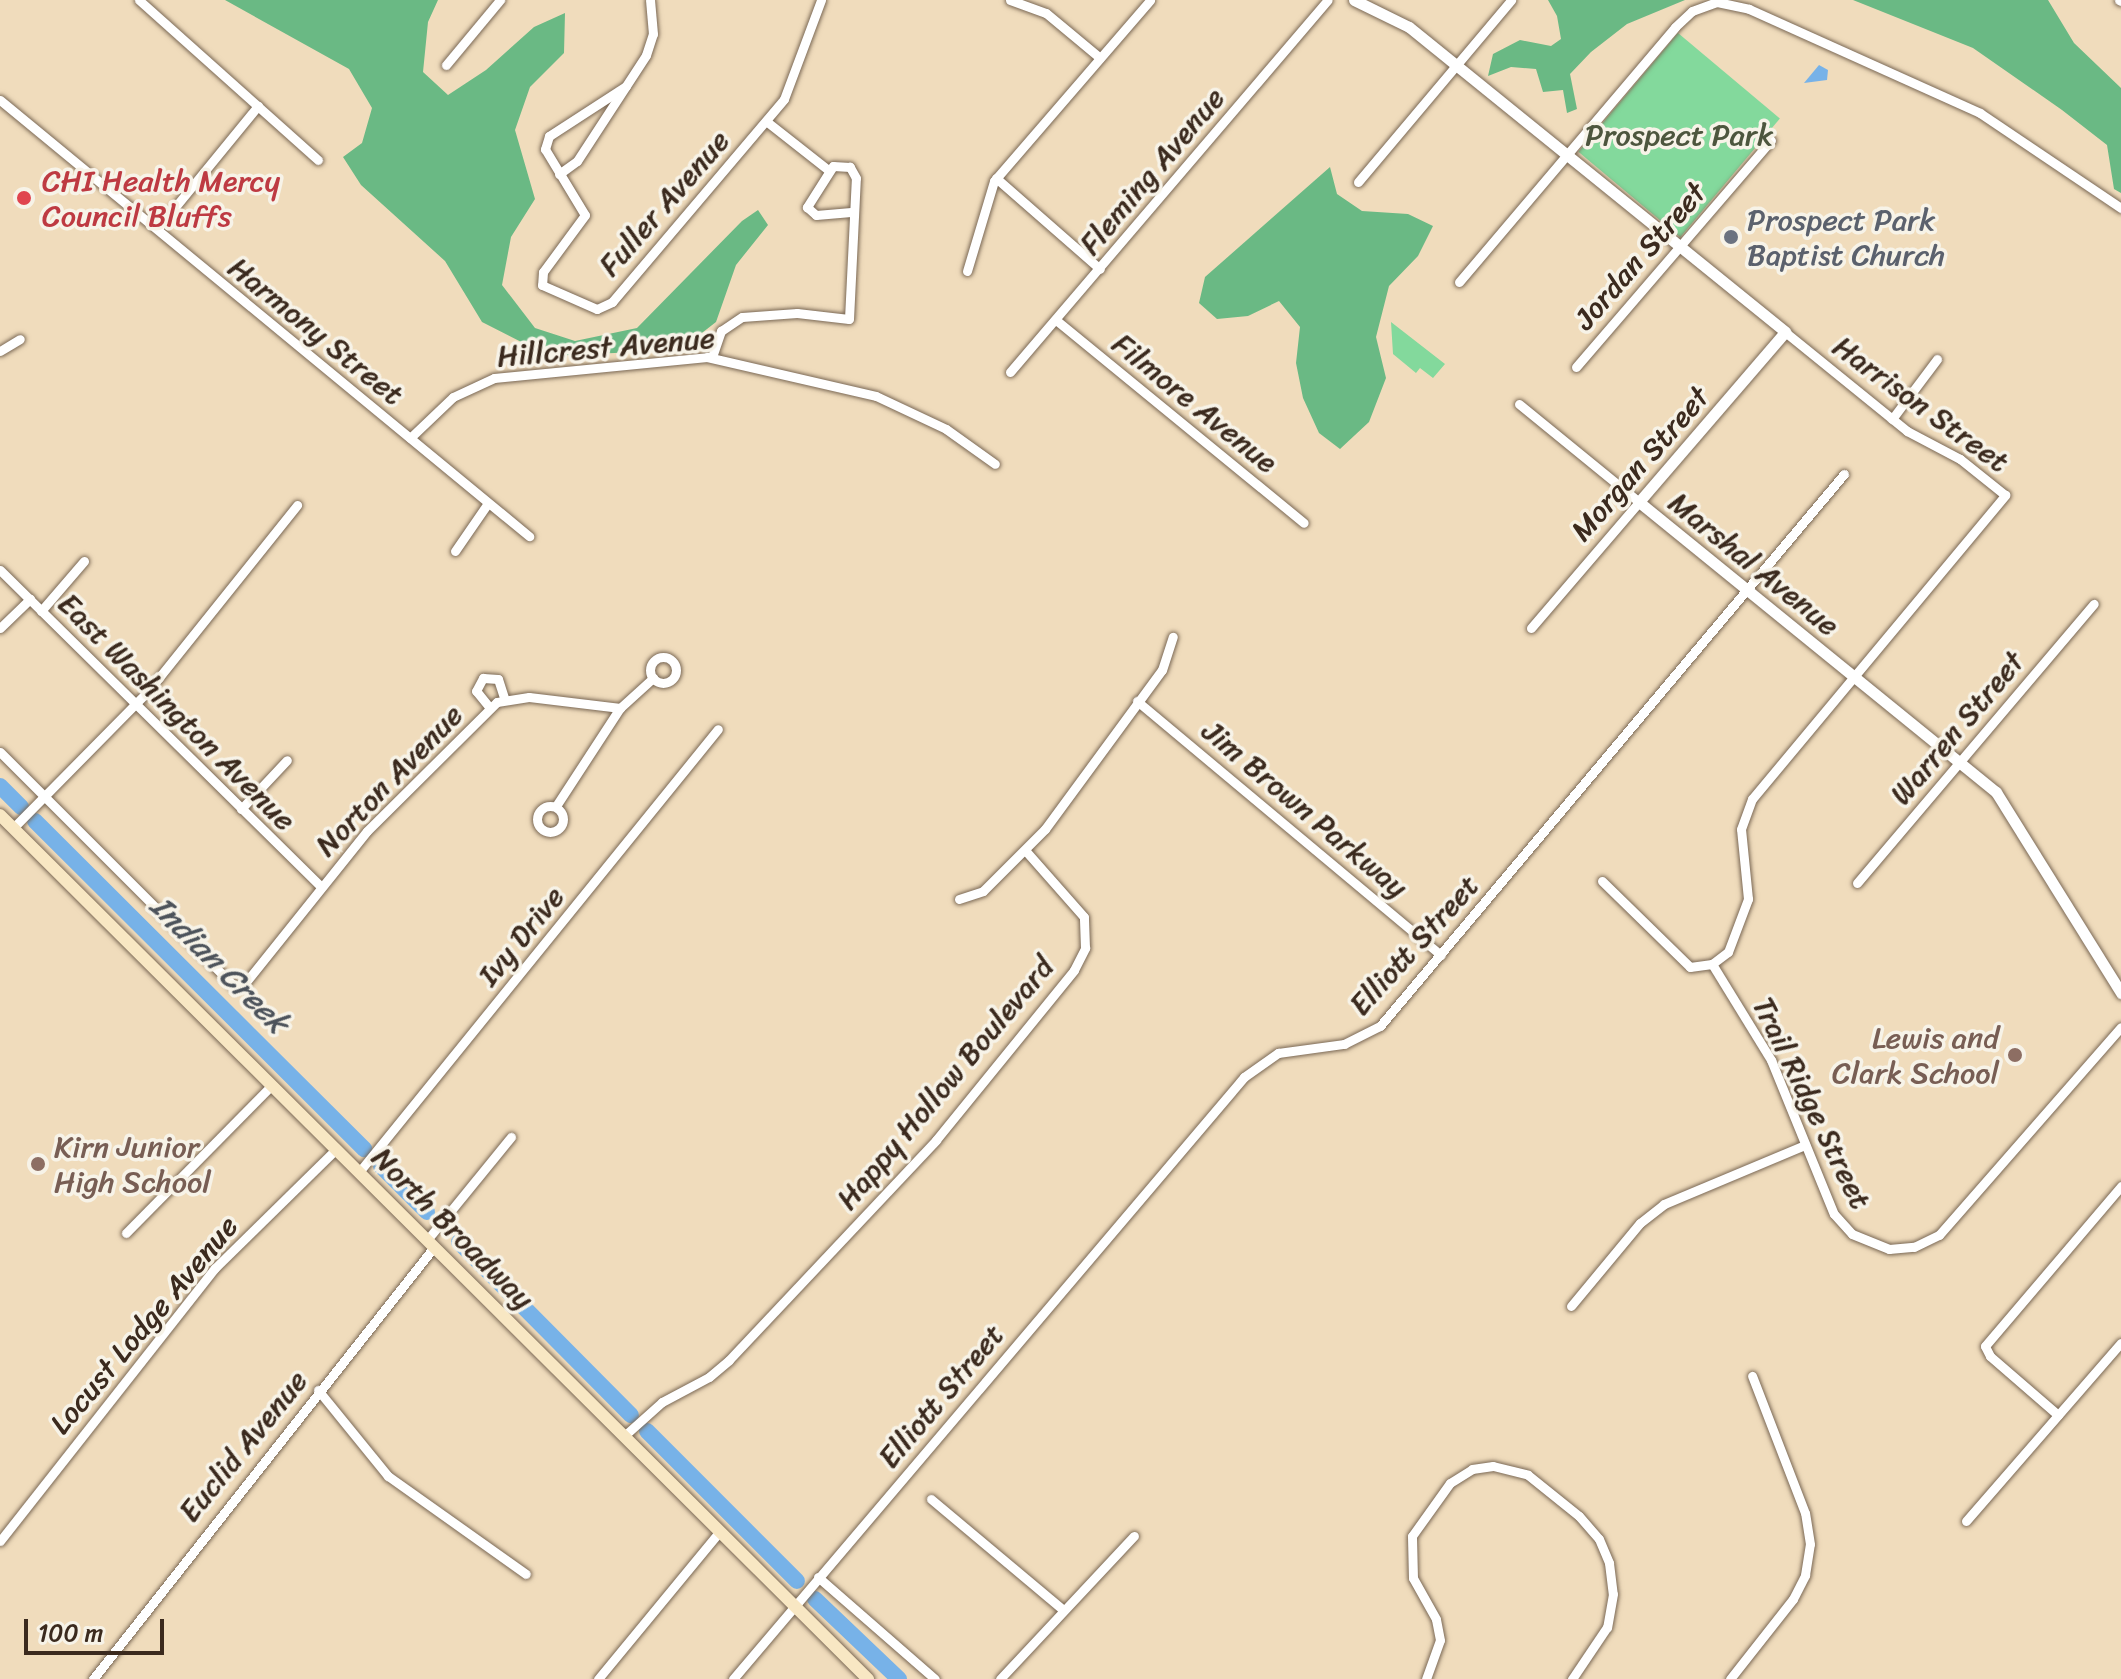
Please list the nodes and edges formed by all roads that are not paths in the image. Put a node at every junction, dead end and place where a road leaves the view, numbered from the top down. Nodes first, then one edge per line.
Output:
1 (139, 0) edge
2 (500, 0) edge
3 (650, 0) edge
4 (821, 0) edge
5 (1010, 0) edge
6 (1150, 0) edge
7 (1328, 0) edge
8 (1354, 0) edge
9 (1511, 0) edge
10 (1100, 58) junction
11 (446, 65) dead end
12 (1457, 66) junction
13 (626, 86) junction
14 (0, 100) edge
15 (258, 106) junction
16 (766, 121) junction
17 (1771, 140) dead end
18 (1566, 155) junction
19 (318, 160) dead end
20 (827, 169) junction
21 (559, 174) junction
22 (996, 178) junction
23 (1358, 182) dead end
24 (2121, 208) edge
25 (854, 212) junction
26 (158, 228) junction
27 (1680, 246) junction
28 (1100, 269) junction
29 (967, 271) dead end
30 (1459, 282) dead end
31 (1056, 320) junction
32 (1785, 332) junction
33 (20, 339) dead end
34 (0, 351) edge
35 (712, 357) junction
36 (1937, 359) dead end
37 (1576, 367) dead end
38 (1010, 372) dead end
39 (1519, 404) dead end
40 (1892, 419) junction
41 (410, 438) junction
42 (995, 464) dead end
43 (1844, 474) dead end
44 (1639, 502) junction
45 (488, 503) junction
46 (297, 505) dead end
47 (1304, 523) dead end
48 (529, 536) dead end
49 (455, 551) dead end
50 (84, 561) dead end
51 (0, 570) edge
52 (1747, 588) junction
53 (30, 599) junction
54 (2094, 604) dead end
55 (41, 611) junction
56 (0, 628) edge
57 (1531, 628) dead end
58 (1173, 637) dead end
59 (1854, 674) junction
60 (653, 678) dead end
61 (504, 698) junction
62 (1137, 701) junction
63 (135, 704) junction
64 (490, 708) junction
65 (620, 708) junction
66 (718, 729) dead end
67 (0, 752) edge
68 (287, 760) dead end
69 (1960, 760) junction
70 (44, 796) junction
71 (556, 806) dead end
72 (241, 809) junction
73 (0, 815) edge
74 (13, 828) junction
75 (1025, 850) junction
76 (1602, 881) dead end
77 (1857, 883) dead end
78 (321, 887) junction
79 (959, 899) dead end
80 (1441, 955) junction
81 (1712, 964) junction
82 (2121, 993) edge
83 (2121, 1027) edge
84 (272, 1085) junction
85 (511, 1137) dead end
86 (1805, 1145) junction
87 (336, 1149) junction
88 (359, 1172) junction
89 (2121, 1186) edge
90 (126, 1233) dead end
91 (430, 1243) junction
92 (1571, 1306) dead end
93 (2121, 1343) edge
94 (1752, 1376) dead end
95 (318, 1390) junction
96 (2058, 1415) junction
97 (624, 1436) junction
98 (931, 1499) dead end
99 (1966, 1521) dead end
100 (720, 1531) junction
101 (1134, 1536) dead end
102 (0, 1541) edge
103 (526, 1574) dead end
104 (818, 1577) junction
105 (794, 1605) junction
106 (1062, 1609) junction
107 (93, 1679) edge
108 (598, 1679) edge
109 (733, 1679) edge
110 (868, 1679) edge
111 (935, 1679) edge
112 (1000, 1679) edge
113 (1426, 1679) edge
114 (1572, 1679) edge
115 (1730, 1679) edge

1 - 15 street
2 - 11 street
3 - 13 street
4 - 16 street, Fuller Avenue
5 - 10 street
6 - 10 street
7 - 28 street, Fleming Avenue
8 - 12 street, Harrison Street
9 - 12 street
10 - 22 street
12 - 18 street, Harrison Street
12 - 23 street
13 - 21 street
13 - 21 street, Fuller Avenue
14 - 26 street, Harmony Street
15 - 19 street
15 - 26 street
16 - 20 street
16 - 21 street, Fuller Avenue
17 - 27 street, Jordan Street
18 - 24 street
18 - 27 street, Harrison Street
18 - 30 street
20 - 25 street
20 - 25 street
22 - 28 street
22 - 29 street
25 - 35 street
26 - 41 street, Harmony Street
27 - 32 street, Harrison Street
27 - 37 street, Jordan Street
28 - 31 street, Fleming Avenue
31 - 38 street, Fleming Avenue
31 - 47 street, Filmore Avenue
32 - 40 street, Harrison Street
32 - 44 street, Morgan Street
33 - 34 street
35 - 41 street, Hillcrest Avenue
35 - 42 street, Hillcrest Avenue
36 - 40 street
39 - 44 street, Marshal Avenue
40 - 59 street, Harrison Street
41 - 45 street, Harmony Street
43 - 52 street, Elliott Street
44 - 52 street, Marshal Avenue
44 - 57 street, Morgan Street
45 - 48 street, Harmony Street
45 - 49 street
46 - 63 street
50 - 55 street
51 - 53 street, East Washington Avenue
52 - 59 street, Marshal Avenue
52 - 80 street, Elliott Street
53 - 55 street, East Washington Avenue
53 - 56 street
54 - 69 street, Warren Street
55 - 63 street, East Washington Avenue
58 - 62 street
59 - 69 street, Marshal Avenue
59 - 81 street
60 - 65 street
61 - 64 street, Norton Avenue
61 - 64 street
61 - 65 street, Norton Avenue
62 - 75 street
62 - 80 street, Jim Brown Parkway
63 - 70 street
63 - 72 street, East Washington Avenue
64 - 78 street, Norton Avenue
65 - 71 street
66 - 88 street, Ivy Drive
67 - 70 street
68 - 72 street
69 - 77 street, Warren Street
69 - 82 street, Marshal Avenue
70 - 74 street
70 - 78 street, Norton Avenue
72 - 78 street, East Washington Avenue
73 - 74 main road, North Broadway
74 - 84 main road, North Broadway
75 - 79 street
75 - 97 street, Happy Hollow Boulevard
76 - 81 street
80 - 104 street, Elliott Street
81 - 86 street, Trail Ridge Street
83 - 86 street, Trail Ridge Street
84 - 87 main road, North Broadway
84 - 90 street
85 - 91 street, Euclid Avenue
86 - 92 street
87 - 88 main road, North Broadway
87 - 102 street, Locust Lodge Avenue
88 - 91 main road, North Broadway
89 - 96 street
91 - 95 street, Euclid Avenue
91 - 97 main road, North Broadway
93 - 96 street
94 - 115 street
95 - 103 street
95 - 107 street, Euclid Avenue
96 - 99 street
97 - 100 main road, North Broadway
98 - 106 street
100 - 105 main road, North Broadway
100 - 108 street
101 - 106 street
104 - 105 street, Elliott Street
104 - 111 street
105 - 109 street, Elliott Street
105 - 110 main road, North Broadway
106 - 112 street
113 - 114 street

